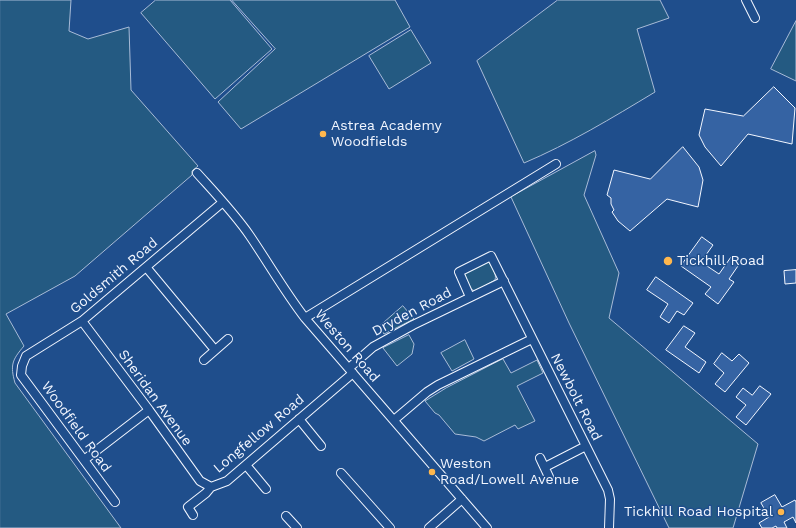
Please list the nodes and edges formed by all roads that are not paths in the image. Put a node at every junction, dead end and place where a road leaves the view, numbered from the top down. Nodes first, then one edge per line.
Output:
1 (748, 1) edge
2 (755, 18) dead end
3 (556, 164) dead end
4 (197, 173) dead end
5 (223, 202) junction
6 (146, 267) junction
7 (504, 281) junction
8 (470, 297) junction
9 (305, 318) junction
10 (82, 321) junction
11 (228, 339) dead end
12 (532, 339) junction
13 (215, 350) junction
14 (204, 360) dead end
15 (22, 366) joint
16 (351, 370) junction
17 (149, 410) junction
18 (299, 419) junction
19 (394, 420) junction
20 (321, 446) dead end
21 (586, 446) junction
22 (540, 458) dead end
23 (84, 460) junction
24 (246, 465) junction
25 (545, 467) junction
26 (341, 473) dead end
27 (550, 477) dead end
28 (211, 487) junction
29 (266, 489) dead end
30 (462, 499) junction
31 (115, 502) dead end
32 (193, 515) dead end
33 (286, 516) dead end
34 (297, 528) edge
35 (390, 528) edge
36 (429, 528) edge
37 (487, 528) edge
38 (610, 528) edge

1 - 2 street
3 - 9 street
4 - 5 street, Weston Road
5 - 6 street, Goldsmith Road
5 - 9 street, Weston Road
6 - 10 street, Goldsmith Road
6 - 13 street
7 - 8 street, Dryden Road
7 - 8 street, Dryden Road
7 - 12 street, Newbolt Road
8 - 16 street, Dryden Road
9 - 16 street, Weston Road
10 - 15 street, Goldsmith Road
10 - 17 street, Sheridan Avenue
11 - 13 street
12 - 19 street
12 - 21 street, Newbolt Road
13 - 14 street
15 - 23 street, Woodfield Road
16 - 18 street, Longfellow Road
16 - 19 street, Weston Road
17 - 23 street
17 - 28 street, Sheridan Avenue
18 - 20 street
18 - 24 street, Longfellow Road
19 - 30 street, Weston Road
21 - 25 street
21 - 38 street, Newbolt Road
22 - 25 street
23 - 31 street, Woodfield Road
24 - 28 street, Longfellow Road
24 - 29 street
25 - 27 street
26 - 35 street
28 - 32 street, Longfellow Road
30 - 36 street
30 - 37 street, Weston Road
33 - 34 street

